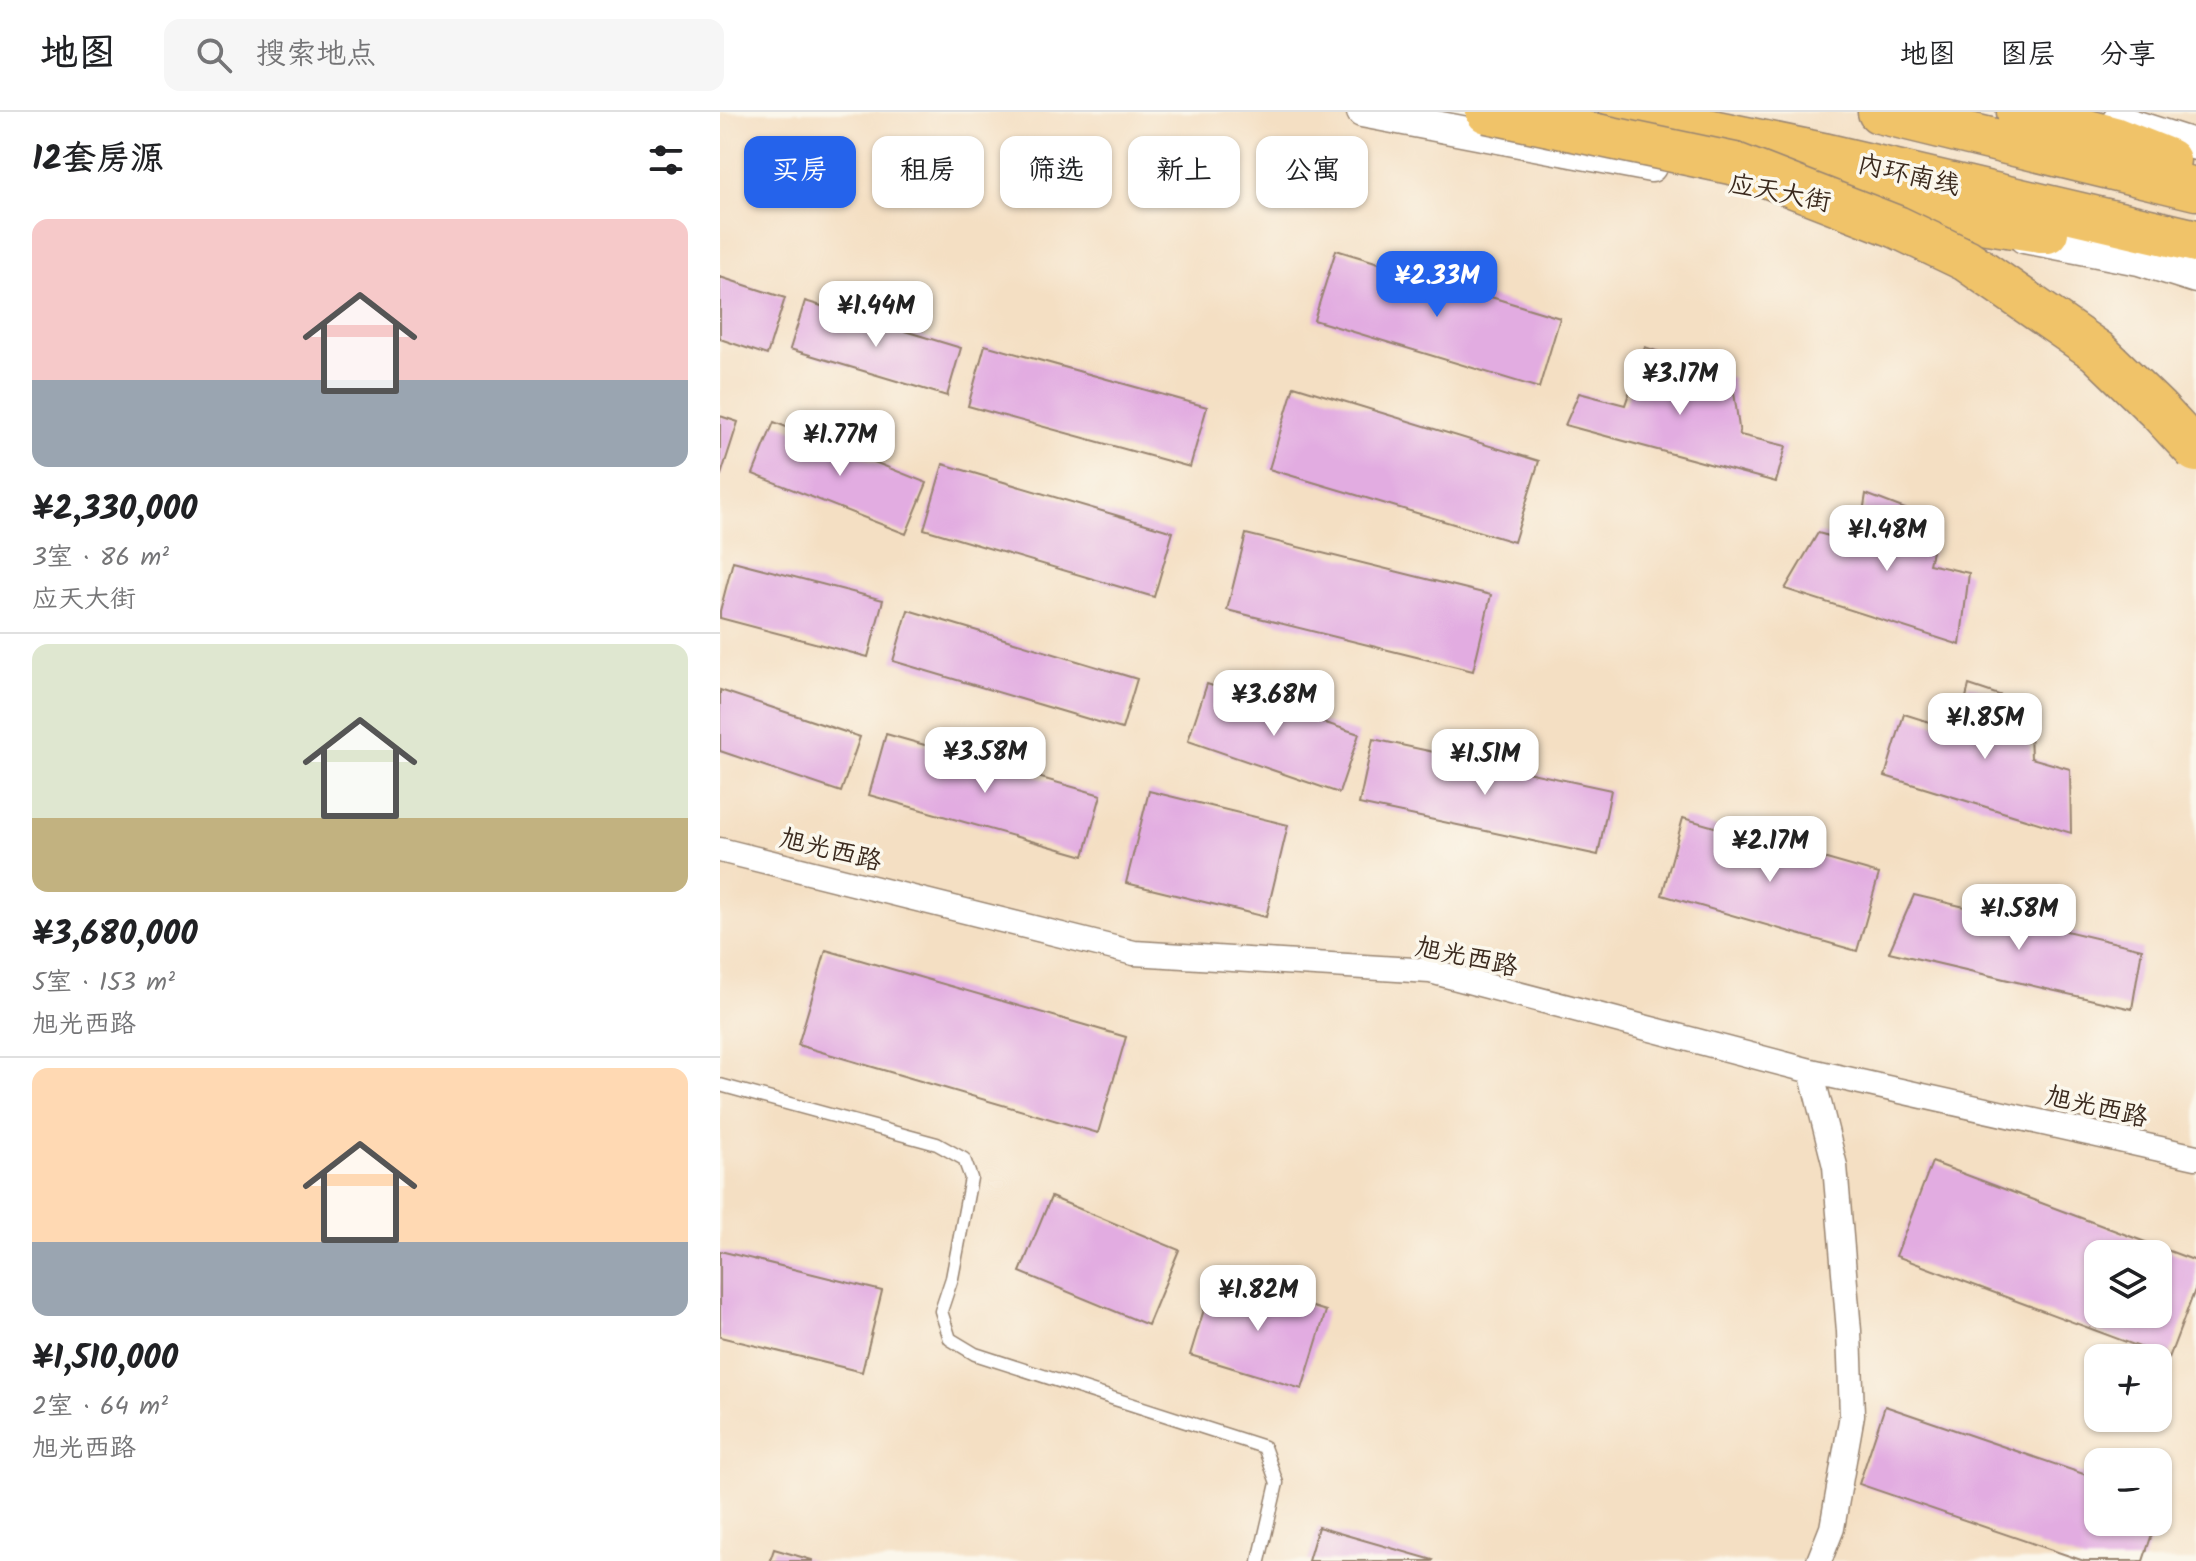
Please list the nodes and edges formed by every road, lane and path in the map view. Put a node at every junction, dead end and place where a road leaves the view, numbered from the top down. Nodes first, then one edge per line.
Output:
1 (1362, 112) edge
2 (1487, 112) edge
3 (1620, 112) edge
4 (1879, 112) edge
5 (2018, 112) edge
6 (2093, 112) edge
7 (2196, 145) edge
8 (1735, 164) junction
9 (2196, 171) edge
10 (2196, 189) edge
11 (2196, 244) edge
12 (2196, 278) edge
13 (2196, 451) edge
14 (720, 850) edge
15 (1811, 1071) junction
16 (720, 1085) edge
17 (2196, 1157) edge
18 (1259, 1561) edge
19 (1819, 1561) edge

1 - 12 street, 应天大街
2 - 8 highway, bridge
3 - 11 highway, 内环南线
4 - 10 highway, 内环南线
5 - 9 highway
6 - 7 street
8 - 11 highway, bridge
8 - 13 highway, bridge
14 - 15 street, 旭光西路
15 - 17 street, 旭光西路
15 - 19 street
16 - 18 lane

